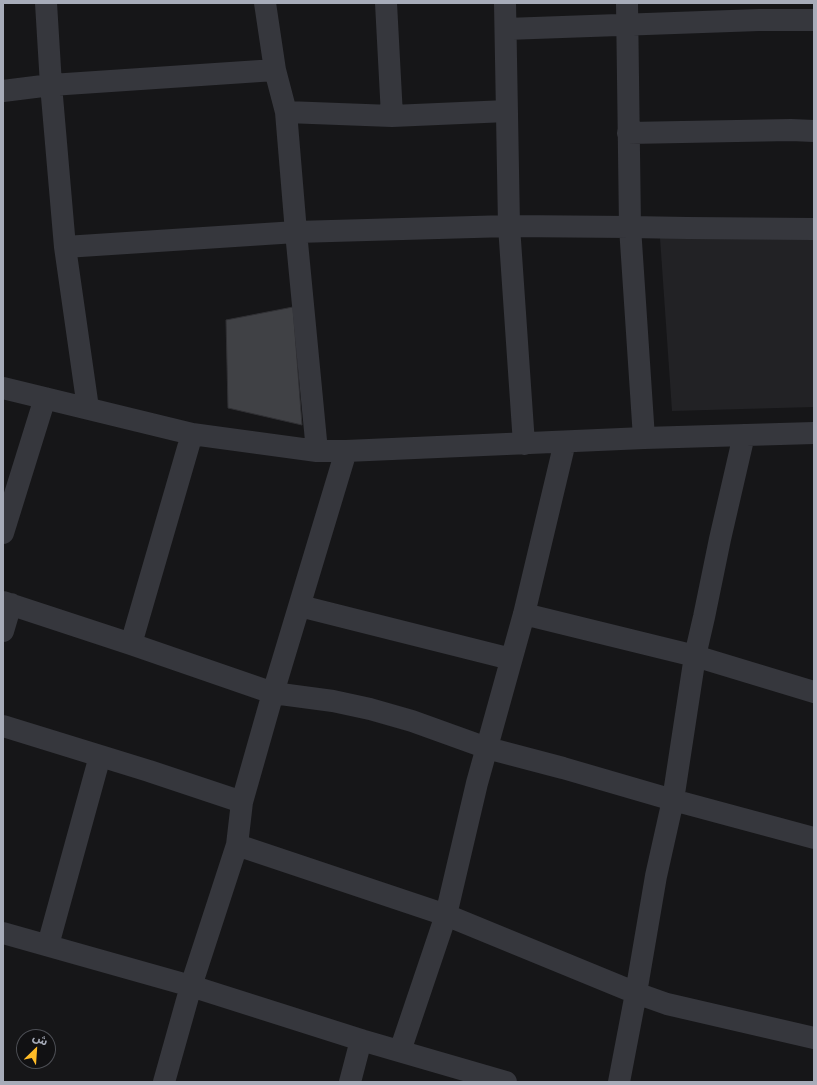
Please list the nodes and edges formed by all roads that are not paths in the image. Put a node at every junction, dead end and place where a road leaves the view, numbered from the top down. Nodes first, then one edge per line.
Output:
1 (46, 3) edge
2 (265, 3) edge
3 (386, 3) edge
4 (505, 3) edge
5 (627, 3) edge
6 (814, 20) edge
7 (628, 25) junction
8 (506, 29) junction
9 (275, 70) junction
10 (51, 85) junction
11 (3, 91) edge
12 (507, 111) junction
13 (286, 112) junction
14 (392, 116) junction
15 (814, 131) edge
16 (628, 133) junction
17 (509, 226) junction
18 (630, 227) junction
19 (814, 229) edge
20 (296, 232) junction
21 (66, 247) junction
22 (3, 388) edge
23 (45, 398) junction
24 (88, 408) junction
25 (814, 433) edge
26 (192, 434) junction
27 (744, 435) junction
28 (644, 438) junction
29 (565, 442) junction
30 (524, 444) junction
31 (317, 451) junction
32 (346, 451) junction
33 (3, 533) edge
34 (7, 603) edge
35 (300, 606) junction
36 (524, 614) junction
37 (3, 631) edge
38 (131, 644) junction
39 (695, 656) junction
40 (510, 660) junction
41 (814, 692) edge
42 (273, 693) junction
43 (3, 726) edge
44 (487, 748) junction
45 (100, 756) junction
46 (673, 800) junction
47 (242, 802) junction
48 (814, 838) edge
49 (237, 845) junction
50 (446, 915) junction
51 (3, 933) edge
52 (48, 945) junction
53 (191, 986) junction
54 (636, 993) junction
55 (814, 1038) edge
56 (361, 1040) junction
57 (400, 1051) junction
58 (164, 1082) edge
59 (350, 1082) edge
60 (506, 1082) edge
61 (618, 1082) edge

1 - 10 street
2 - 9 street
3 - 14 street
4 - 8 street
5 - 7 street
6 - 7 street
7 - 8 street
7 - 16 street
8 - 12 street
9 - 10 street
9 - 13 street
10 - 11 street
10 - 21 street
12 - 14 street
12 - 17 street
13 - 14 street
13 - 20 street
15 - 16 street
16 - 18 street
17 - 18 street
17 - 20 street
17 - 30 street
18 - 19 street
18 - 28 street
20 - 21 street
20 - 31 street
21 - 24 street
22 - 23 street
23 - 24 street
23 - 33 street
24 - 26 street
25 - 27 street
26 - 31 street
26 - 38 street
27 - 28 street
27 - 39 street
28 - 29 street
29 - 30 street
29 - 36 street
30 - 32 street
31 - 32 street
32 - 35 street
34 - 37 street
34 - 38 street
35 - 40 street
35 - 42 street
36 - 39 street
36 - 40 street
38 - 42 street
39 - 41 street
39 - 46 street
40 - 44 street
42 - 44 street
42 - 47 street
43 - 45 street
44 - 46 street
44 - 50 street
45 - 47 street
45 - 52 street
46 - 48 street
46 - 54 street
47 - 49 street
49 - 50 street
49 - 53 street
50 - 54 street
50 - 57 street
51 - 52 street
52 - 53 street
53 - 56 street
53 - 58 street
54 - 55 street
54 - 61 street
56 - 57 street
56 - 59 street
57 - 60 street

